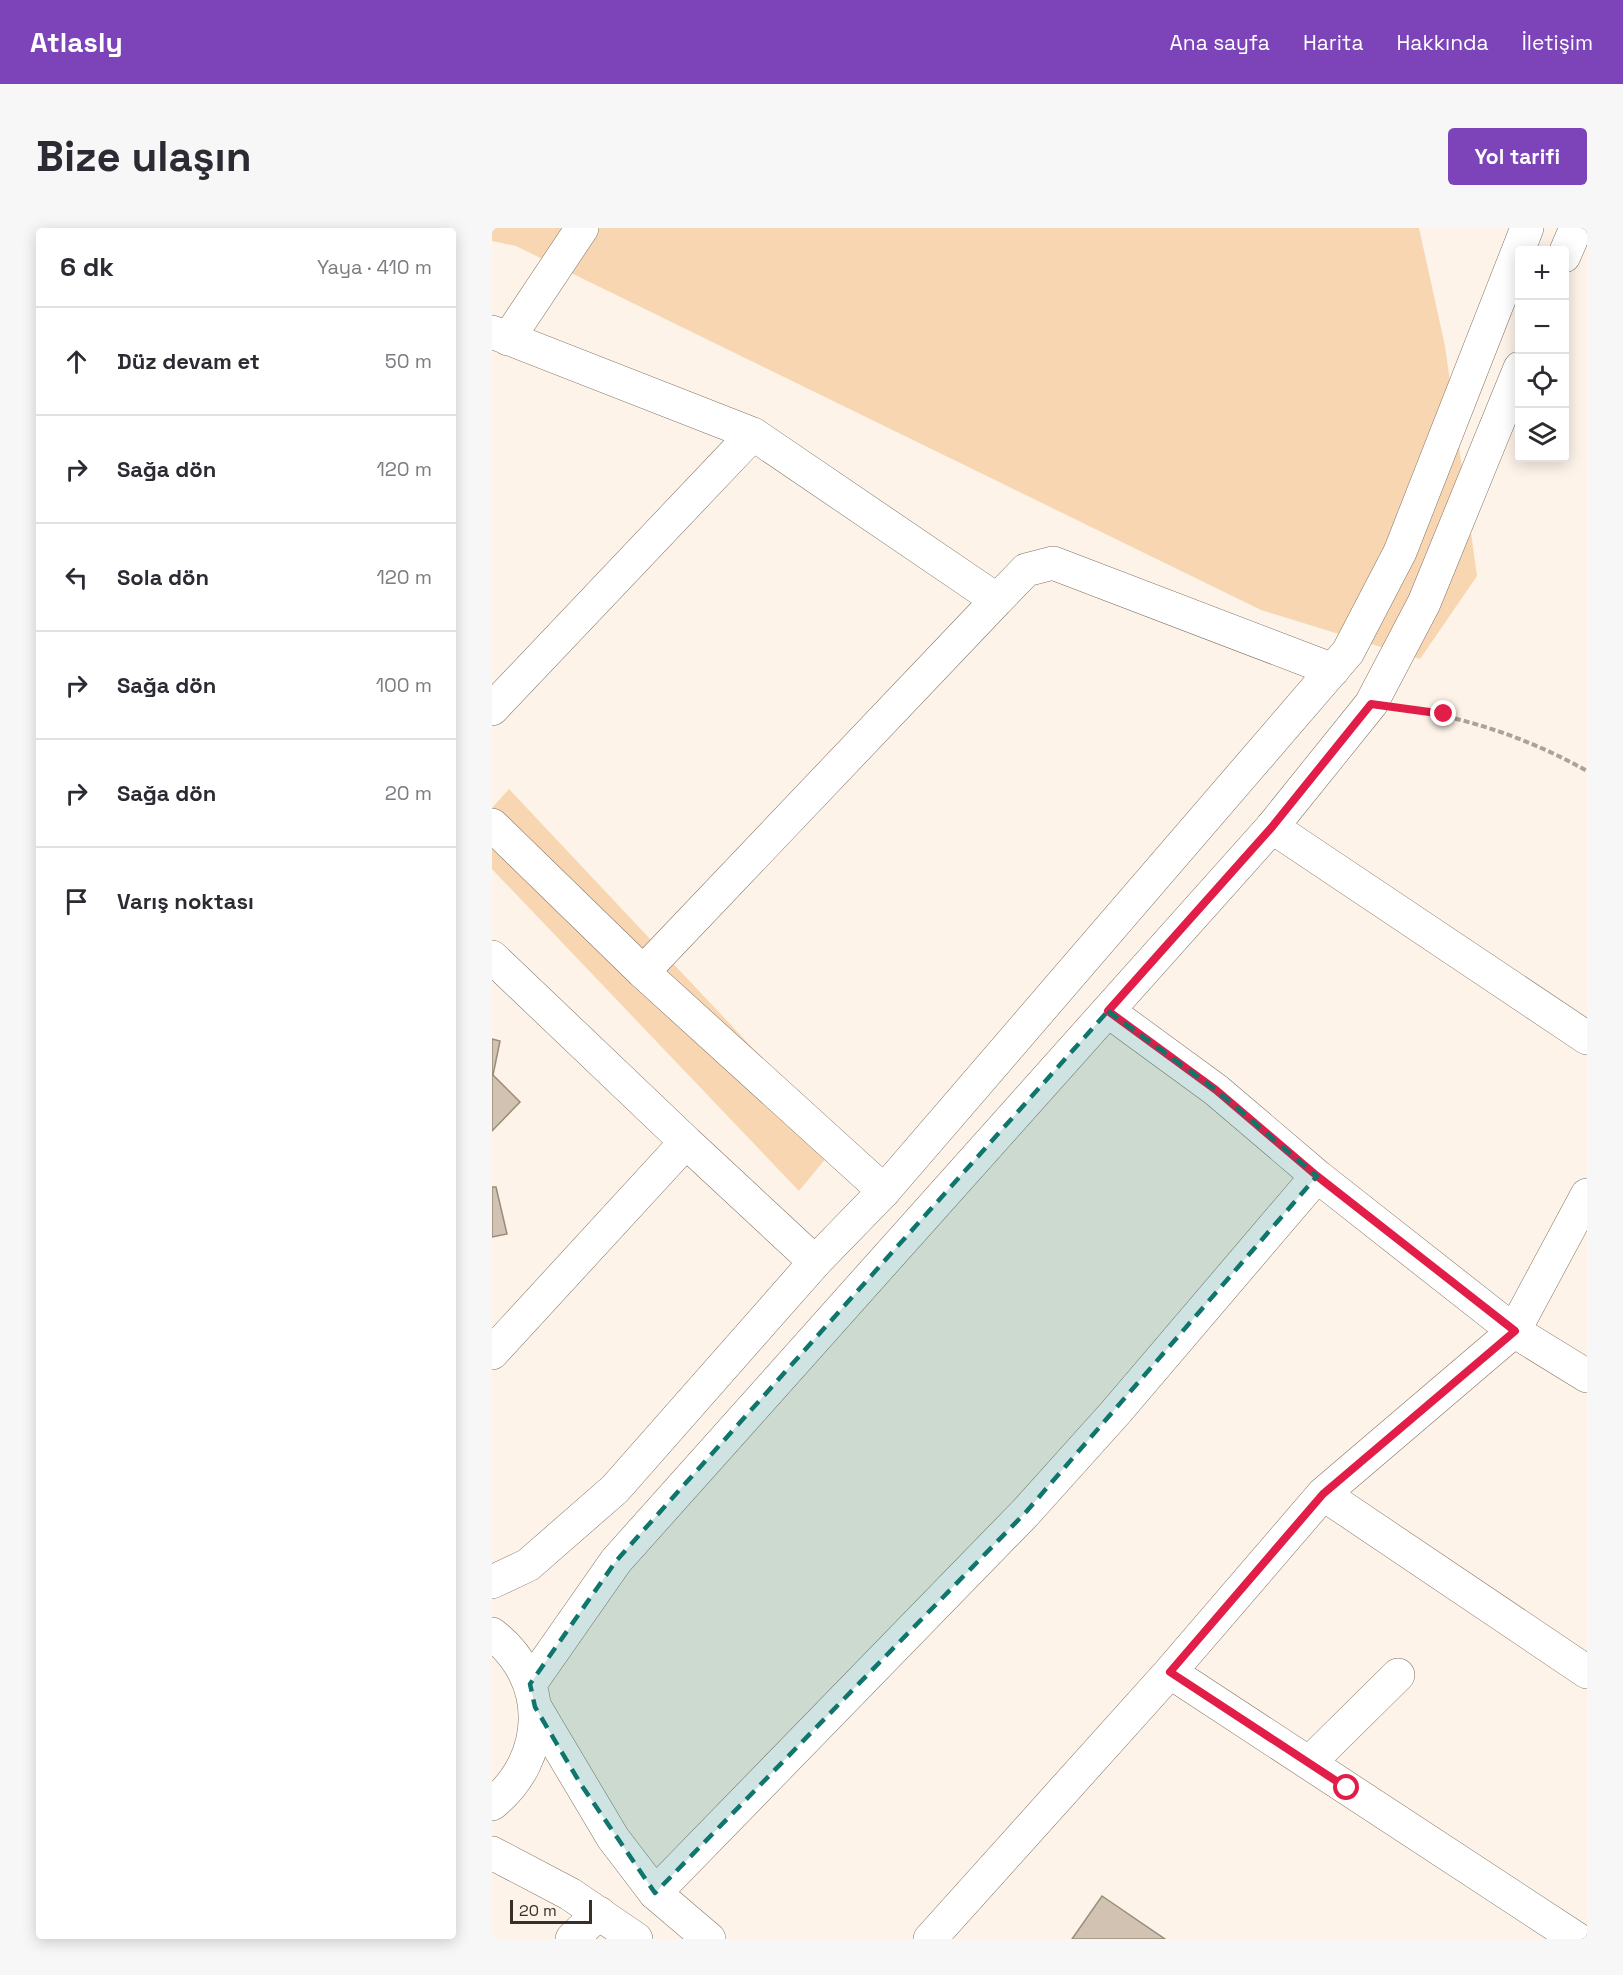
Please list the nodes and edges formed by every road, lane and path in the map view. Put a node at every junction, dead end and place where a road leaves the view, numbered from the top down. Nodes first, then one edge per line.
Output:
1 (582, 228) edge
2 (1527, 228) edge
3 (1576, 228) edge
4 (1568, 246) edge
5 (500, 336) edge
6 (1515, 380) edge
7 (753, 434) junction
8 (997, 600) junction
9 (1333, 670) junction
10 (1371, 704) junction
11 (492, 709) edge
12 (1587, 771) edge
13 (492, 825) edge
14 (1272, 827) junction
15 (492, 957) edge
16 (643, 972) junction
17 (1108, 1011) junction
18 (1587, 1038) edge
19 (686, 1142) junction
20 (1317, 1176) junction
21 (884, 1191) junction
22 (1587, 1195) edge
23 (815, 1262) junction
24 (1515, 1331) junction
25 (492, 1353) edge
26 (1587, 1376) edge
27 (1323, 1494) junction
28 (492, 1582) edge
29 (492, 1634) edge
30 (1170, 1672) junction
31 (1587, 1672) edge
32 (1398, 1675) dead end
33 (533, 1695) junction
34 (1309, 1763) junction
35 (492, 1804) edge
36 (492, 1853) edge
37 (655, 1893) junction
38 (599, 1913) junction
39 (572, 1939) edge
40 (636, 1939) edge
41 (709, 1939) edge
42 (930, 1939) edge
43 (1577, 1939) edge

1 - 5 street
2 - 9 street
3 - 4 street
5 - 7 street
6 - 10 street
7 - 8 street
7 - 11 street
8 - 9 street
8 - 16 street
9 - 21 street
10 - 12 path
10 - 14 street
13 - 16 street
14 - 17 street
14 - 18 street
15 - 19 street
16 - 21 street
17 - 20 street
17 - 33 street
19 - 23 street
19 - 25 street
20 - 24 street
20 - 37 street
21 - 23 street
22 - 24 street
23 - 28 street
24 - 26 street
24 - 27 street
27 - 30 street
27 - 31 street
29 - 33 street
30 - 34 street
30 - 42 street
32 - 34 street
33 - 35 street
33 - 37 street
34 - 43 street
36 - 38 street
37 - 41 street
38 - 39 street
38 - 40 street

